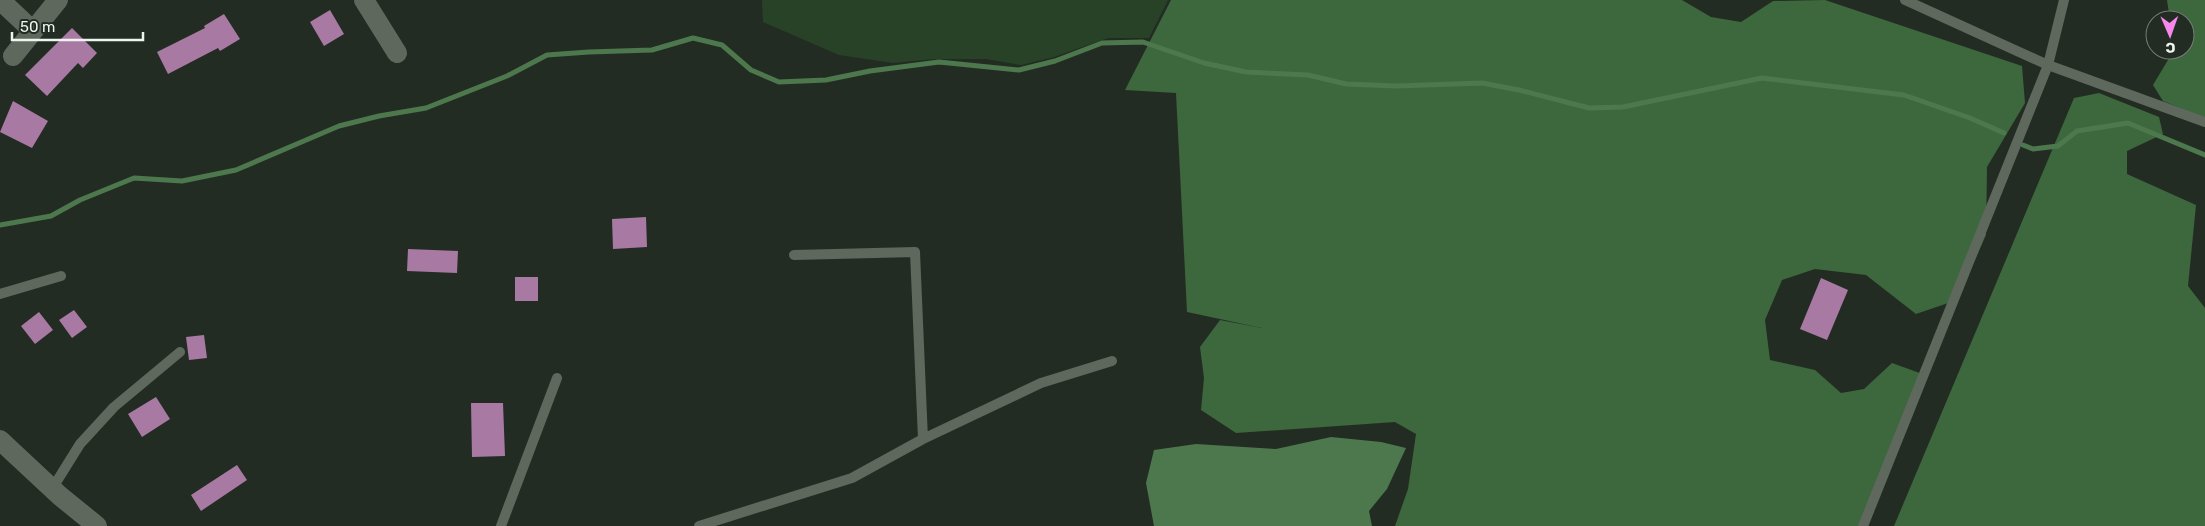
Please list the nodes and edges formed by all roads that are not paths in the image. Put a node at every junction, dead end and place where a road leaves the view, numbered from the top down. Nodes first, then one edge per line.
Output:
1 (0, 0) edge
2 (58, 0) edge
3 (364, 0) edge
4 (1905, 0) edge
5 (2064, 0) edge
6 (33, 31) junction
7 (397, 53) dead end
8 (13, 56) dead end
9 (2048, 64) junction
10 (2205, 122) edge
11 (794, 255) dead end
12 (61, 276) dead end
13 (0, 294) edge
14 (180, 352) dead end
15 (1112, 361) dead end
16 (557, 378) dead end
17 (924, 439) junction
18 (0, 440) edge
19 (52, 489) junction
20 (97, 526) edge
21 (501, 526) edge
22 (699, 526) edge
23 (1864, 526) edge

1 - 6 street
2 - 6 street
3 - 7 street
4 - 9 lane
5 - 9 lane
6 - 8 street
9 - 10 lane
9 - 23 lane
11 - 17 lane
12 - 13 lane
14 - 19 lane
15 - 17 lane
16 - 21 lane
17 - 22 lane
18 - 19 street
19 - 20 street

